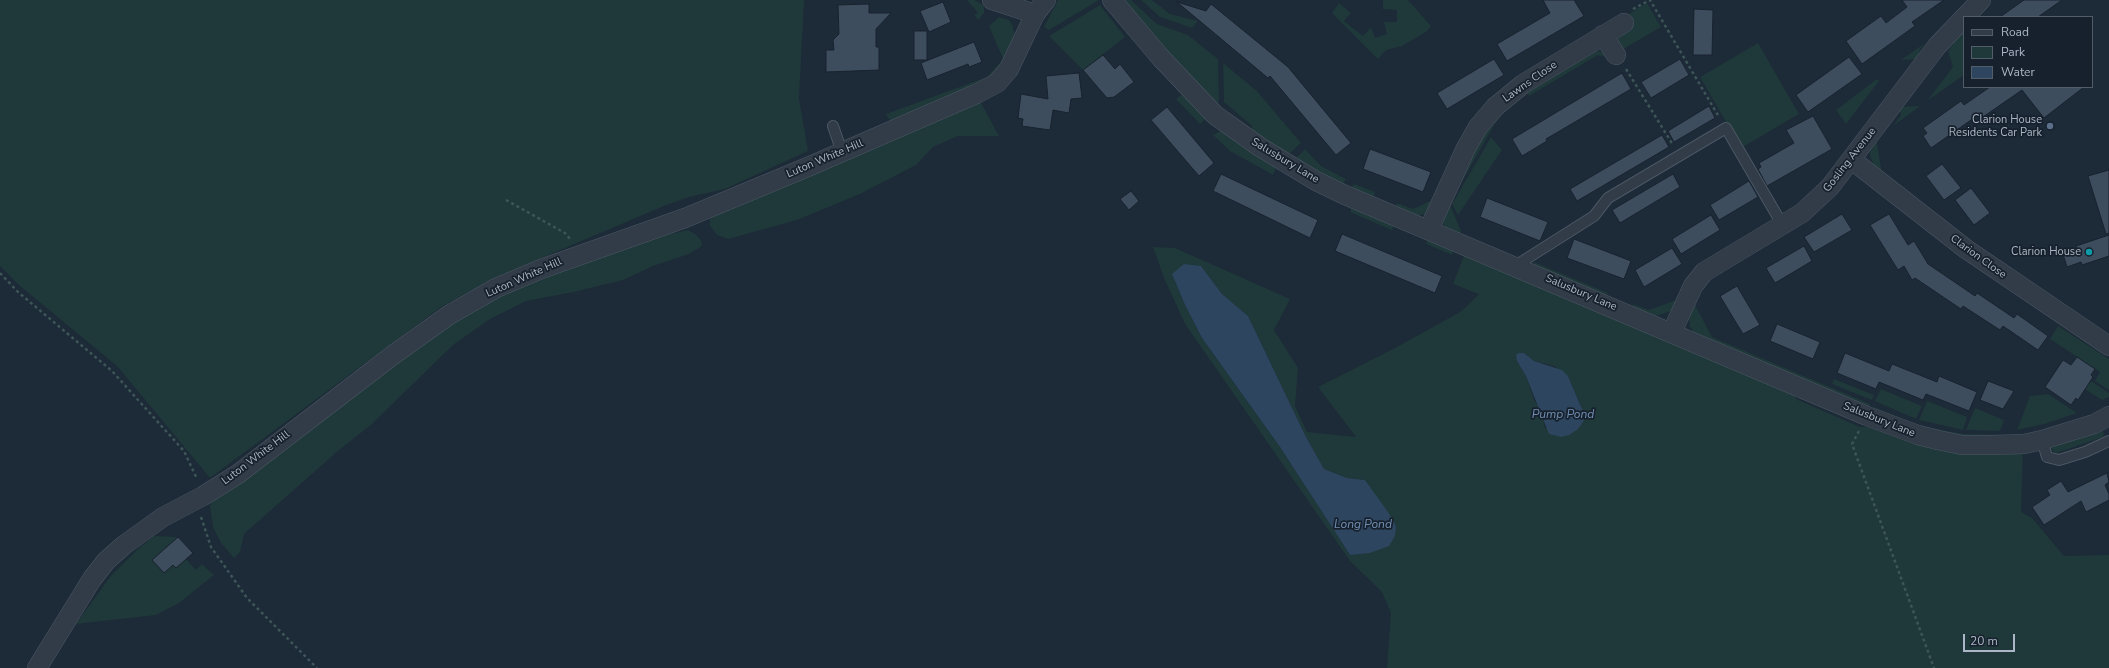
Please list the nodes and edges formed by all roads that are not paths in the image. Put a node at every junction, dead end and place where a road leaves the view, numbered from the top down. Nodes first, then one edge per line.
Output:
1 (992, 0) edge
2 (1112, 0) edge
3 (1981, 0) edge
4 (1041, 7) edge
5 (1966, 16) edge
6 (1963, 19) edge
7 (1624, 23) dead end
8 (1603, 35) junction
9 (1616, 55) road end
10 (833, 126) dead end
11 (842, 152) junction
12 (1852, 160) junction
13 (1782, 224) junction
14 (1429, 229) junction
15 (1515, 266) junction
16 (1672, 332) junction
17 (2109, 346) edge
18 (2109, 417) edge
19 (2042, 440) junction
20 (2109, 441) edge
21 (37, 668) edge

1 - 4 street
2 - 14 street, Salusbury Lane
3 - 5 street, Gosling Avenue
4 - 11 street, Luton White Hill
6 - 12 street, Gosling Avenue
7 - 8 street, Lawns Close
8 - 9 street
8 - 14 street, Lawns Close
10 - 11 lane
11 - 21 street, Luton White Hill
12 - 13 street, Gosling Avenue
12 - 17 street, Clarion Close
13 - 15 lane
13 - 16 street, Gosling Avenue
14 - 15 street, Salusbury Lane
15 - 16 street, Salusbury Lane
16 - 19 street, Salusbury Lane
18 - 19 street, Salusbury Lane
19 - 20 lane

